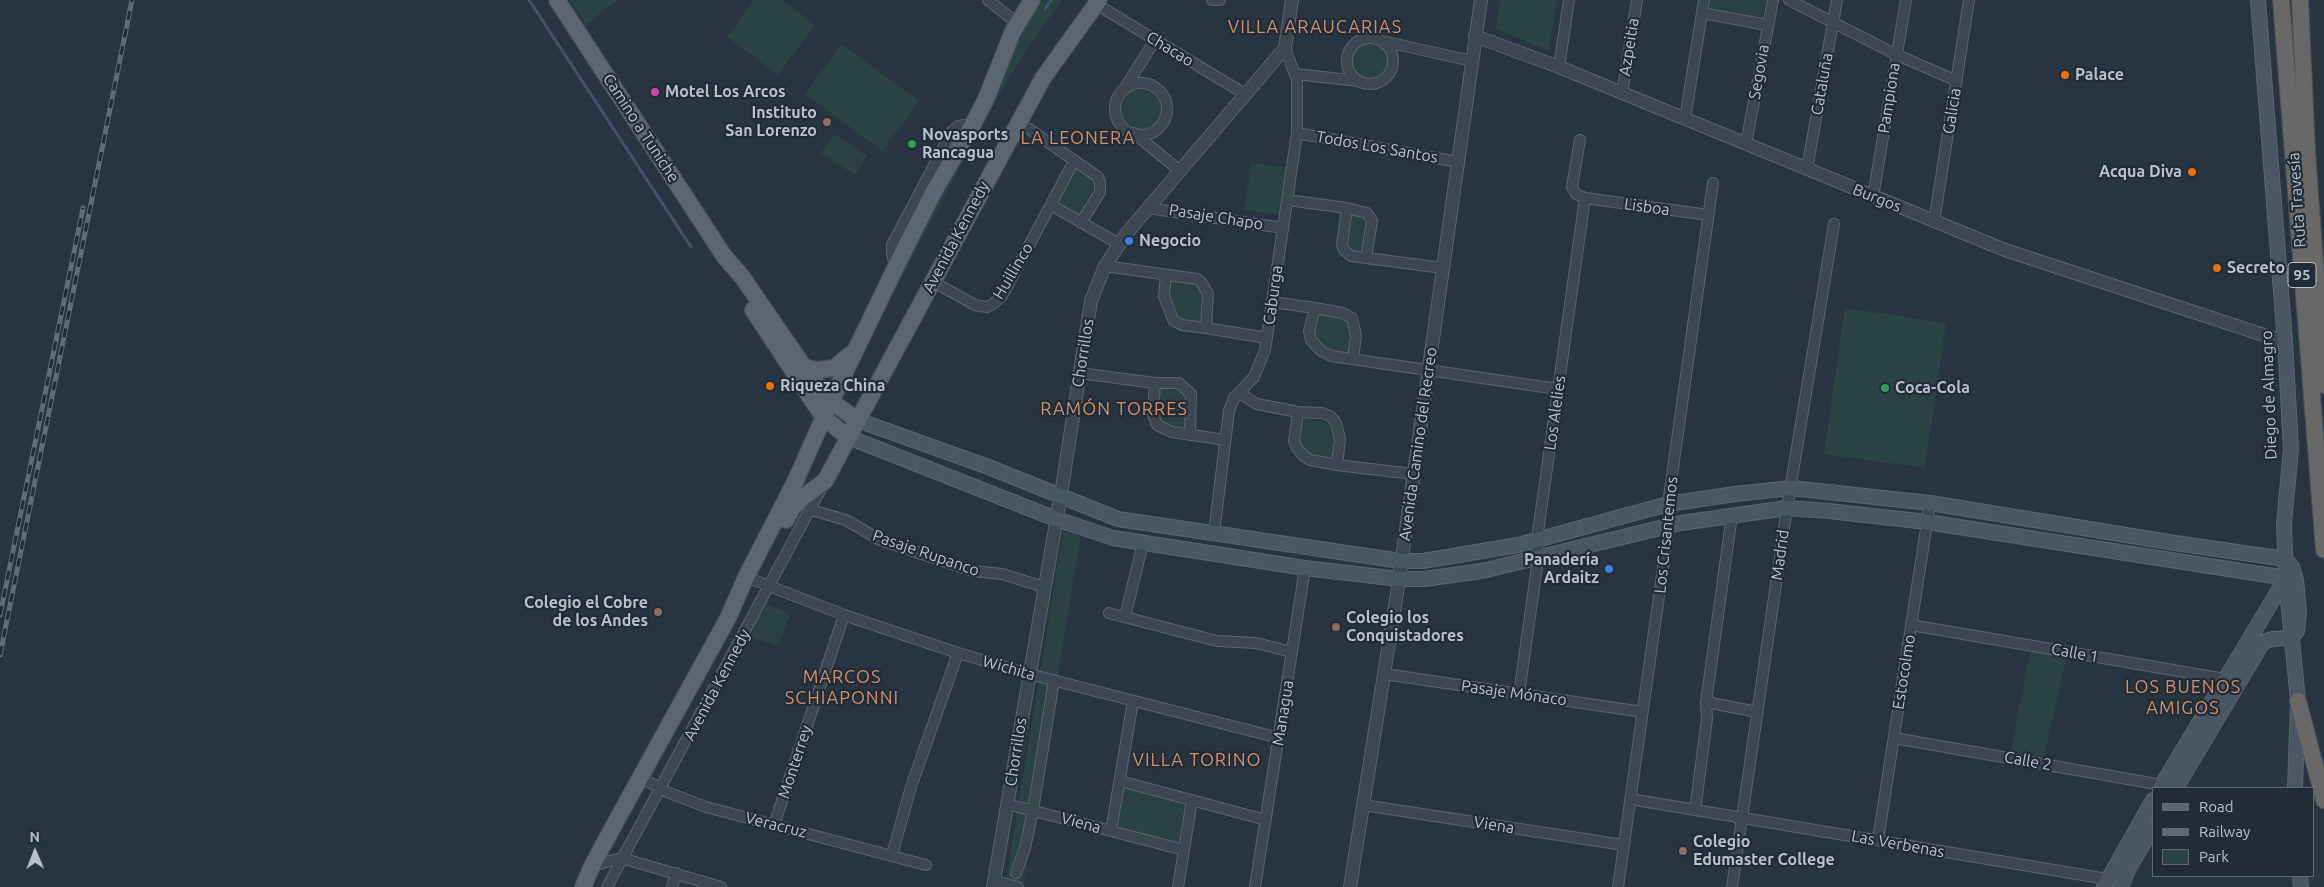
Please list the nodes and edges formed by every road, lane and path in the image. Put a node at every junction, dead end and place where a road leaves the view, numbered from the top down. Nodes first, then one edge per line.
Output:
1 (557, 0) edge
2 (988, 0) edge
3 (1032, 0) edge
4 (1212, 0) edge
5 (1220, 0) edge
6 (1292, 0) edge
7 (1481, 0) edge
8 (1569, 0) edge
9 (1637, 0) edge
10 (1704, 0) edge
11 (1773, 0) edge
12 (1789, 0) edge
13 (1837, 0) edge
14 (1906, 0) edge
15 (1969, 0) edge
16 (2258, 0) edge
17 (2281, 0) edge
18 (2300, 0) edge
19 (1097, 2) edge
20 (1702, 14) junction
21 (1833, 22) junction
22 (1017, 23) junction
23 (1768, 26) junction
24 (1475, 36) junction
25 (1155, 40) junction
26 (1382, 41) junction
27 (1285, 48) junction
28 (1895, 54) junction
29 (1472, 61) junction
30 (1559, 67) junction
31 (1295, 74) junction
32 (1359, 81) junction
33 (1957, 81) junction
34 (1125, 89) junction
35 (1245, 94) junction
36 (1622, 94) junction
37 (1685, 119) junction
38 (1019, 122) junction
39 (1297, 133) junction
40 (1134, 134) junction
41 (1580, 140) dead end
42 (1746, 144) junction
43 (1074, 161) junction
44 (1458, 162) junction
45 (1808, 169) junction
46 (1180, 171) junction
47 (1712, 183) dead end
48 (1873, 197) junction
49 (1585, 198) junction
50 (1287, 200) junction
51 (1051, 205) junction
52 (1148, 208) junction
53 (1347, 208) junction
54 (1708, 215) junction
55 (1934, 222) junction
56 (1081, 223) junction
57 (1834, 224) dead end
58 (1283, 228) junction
59 (1118, 244) junction
60 (724, 256) junction
61 (1366, 258) junction
62 (1105, 266) junction
63 (1443, 268) junction
64 (1166, 275) junction
65 (932, 281) junction
66 (1272, 302) junction
67 (1315, 308) junction
68 (1206, 328) junction
69 (1267, 338) junction
70 (2285, 342) junction
71 (854, 351) junction
72 (1353, 359) junction
73 (804, 367) junction
74 (1428, 370) junction
75 (1080, 373) junction
76 (1155, 383) junction
77 (2324, 385) edge
78 (1558, 389) junction
79 (1239, 393) junction
80 (831, 401) junction
81 (1298, 412) junction
82 (824, 418) junction
83 (857, 420) junction
84 (1190, 435) junction
85 (848, 437) junction
86 (1225, 440) junction
87 (923, 444) junction
88 (916, 464) junction
89 (1337, 464) junction
90 (1413, 474) junction
91 (825, 481) junction
92 (1791, 488) junction
93 (1060, 497) junction
94 (1930, 503) junction
95 (1668, 504) junction
96 (1787, 508) junction
97 (810, 510) junction
98 (1732, 515) junction
99 (1056, 519) junction
100 (1927, 522) junction
101 (1670, 525) junction
102 (1214, 533) junction
103 (1537, 539) junction
104 (1144, 543) junction
105 (2324, 550) edge
106 (1538, 559) junction
107 (2285, 559) junction
108 (1401, 560) junction
109 (1305, 568) junction
110 (750, 578) junction
111 (2286, 578) junction
112 (1399, 579) junction
113 (1044, 586) junction
114 (769, 587) junction
115 (1109, 613) dead end
116 (844, 615) junction
117 (1125, 617) junction
118 (1911, 625) junction
119 (2291, 638) junction
120 (1292, 652) junction
121 (958, 653) junction
122 (1029, 674) junction
123 (1384, 674) junction
124 (1054, 680) junction
125 (2231, 680) junction
126 (1519, 694) junction
127 (1133, 700) junction
128 (2298, 701) junction
129 (1706, 702) junction
130 (1643, 712) junction
131 (1757, 712) junction
132 (1279, 738) junction
133 (1894, 738) junction
134 (640, 776) junction
135 (1120, 781) junction
136 (2161, 787) edge
137 (2177, 787) edge
138 (2295, 787) edge
139 (661, 789) junction
140 (1630, 799) junction
141 (1192, 800) junction
142 (2324, 800) edge
143 (2152, 802) edge
144 (1007, 804) junction
145 (1363, 806) junction
146 (1033, 810) junction
147 (1694, 810) junction
148 (1742, 818) junction
149 (1266, 820) junction
150 (774, 825) junction
151 (2152, 829) edge
152 (1111, 831) junction
153 (1878, 840) junction
154 (1624, 845) junction
155 (1184, 850) junction
156 (892, 855) junction
157 (621, 858) junction
158 (926, 865) dead end
159 (592, 866) junction
160 (676, 873) junction
161 (1016, 874) dead end
162 (2105, 883) edge
163 (994, 884) edge
164 (583, 887) edge
165 (607, 887) edge
166 (672, 887) edge
167 (721, 887) edge
168 (1018, 887) edge
169 (1178, 887) edge
170 (1255, 887) edge
171 (1350, 887) edge
172 (1618, 887) edge
173 (1732, 887) edge
174 (2121, 887) edge

1 - 60 main road, Camino a Tuniche
2 - 22 street
3 - 22 main road, Avenida Kennedy
4 - 5 street
6 - 27 street
7 - 24 street, Avenida Camino del Recreo
8 - 30 street
9 - 36 street, Azpeitia
10 - 20 street
11 - 23 street, Segovia
12 - 21 street
13 - 21 street, Cataluña
14 - 28 street, Pampiona
15 - 33 street, Galicia
16 - 70 main road, Diego de Almagro
17 - 105 highway, Ruta Travesía / 95
18 - 77 highway, Ruta Travesía / 95
19 - 25 street, Chacao
19 - 38 main road, Avenida Kennedy
20 - 23 street
20 - 37 street
21 - 28 street
21 - 45 street, Cataluña
22 - 71 main road, Avenida Kennedy
23 - 42 street, Segovia
24 - 29 street, Avenida Camino del Recreo
24 - 30 street, Burgos
25 - 34 street
25 - 35 street, Chacao
26 - 29 street
26 - 32 street
26 - 32 street
27 - 31 street, Caburga
27 - 35 street, Chorrillos
28 - 33 street
28 - 48 street, Pampiona
29 - 44 street, Avenida Camino del Recreo
30 - 36 street, Burgos
31 - 32 street
31 - 39 street, Caburga
33 - 55 street, Galicia
34 - 40 street
34 - 40 street
35 - 46 street, Chorrillos
36 - 37 street, Burgos
37 - 42 street, Burgos
38 - 43 street
38 - 65 main road, Avenida Kennedy
39 - 44 street, Todos Los Santos
39 - 50 street, Caburga
40 - 46 street
41 - 49 street
42 - 45 street, Burgos
43 - 51 street, Huillinco
43 - 56 street
44 - 63 street, Avenida Camino del Recreo
45 - 48 street, Burgos
46 - 52 street, Chorrillos
47 - 54 street, Los Crisantemos
48 - 55 street, Burgos
49 - 54 street, Lisboa
49 - 78 street, Los Alelies
50 - 53 street
50 - 58 street, Caburga
51 - 56 street
51 - 65 street, Huillinco
52 - 58 street, Pasaje Chapo
52 - 59 street, Chorrillos
53 - 61 street
53 - 61 street
54 - 95 street, Los Crisantemos
55 - 70 street, Burgos
56 - 59 street
57 - 92 street, Madrid
58 - 66 street, Caburga
59 - 62 street, Chorrillos
60 - 73 main road, Camino a Tuniche
60 - 82 main road, Camino a Tuniche
61 - 63 street
62 - 64 street
62 - 75 street, Chorrillos
63 - 74 street, Avenida Camino del Recreo
64 - 68 street
64 - 68 street
65 - 83 main road, Avenida Kennedy
66 - 67 street
66 - 69 street, Caburga
67 - 72 street
67 - 72 street
68 - 69 street
69 - 79 street, Caburga
70 - 107 main road, Diego de Almagro
71 - 73 main road
71 - 80 main road, Avenida Kennedy
72 - 74 street
73 - 80 main road, Camino a Tuniche
74 - 78 street
74 - 90 street, Avenida Camino del Recreo
75 - 76 street
75 - 93 street, Chorrillos
76 - 84 street
76 - 84 street
78 - 103 street, Los Alelies
79 - 81 street
79 - 86 street, Caburga
80 - 82 main road, Avenida Kennedy
80 - 83 main road, Camino a Tuniche
81 - 89 street
81 - 89 street
82 - 85 main road, Camino a Tuniche
82 - 110 main road, Avenida Kennedy
83 - 85 main road, Avenida Kennedy
83 - 87 main road
84 - 86 street
85 - 88 main road
85 - 91 main road, Avenida Kennedy
86 - 102 street, Caburga
87 - 88 main road
87 - 93 main road
88 - 99 main road
89 - 90 street
90 - 108 street, Avenida Camino del Recreo
91 - 97 street, Avenida Kennedy
91 - 110 main road, Avenida Kennedy
92 - 94 main road
92 - 95 main road
92 - 96 street, Madrid
93 - 99 street, Chorrillos
93 - 102 main road
94 - 100 street, Estocolmo
94 - 107 main road
95 - 101 street, Los Crisantemos
95 - 103 main road
96 - 98 main road
96 - 100 main road
96 - 131 street, Madrid
97 - 113 street, Pasaje Rupanco
97 - 114 street, Avenida Kennedy
98 - 101 main road
98 - 129 street
99 - 104 main road
99 - 113 street, Chorrillos
100 - 111 main road
100 - 118 street, Estocolmo
101 - 106 main road
101 - 130 street, Los Crisantemos
102 - 108 main road
103 - 106 street, Los Alelies
103 - 108 main road
104 - 109 main road
104 - 117 street
106 - 112 main road
106 - 126 street, Los Alelies
107 - 111 main road, Diego de Almagro
107 - 119 main road
108 - 112 street, Avenida Camino del Recreo
109 - 112 main road
109 - 120 street, Managua
110 - 114 street, Wichita
110 - 134 main road, Avenida Kennedy
111 - 119 main road, Diego de Almagro
111 - 125 main road
112 - 123 street, Avenida Camino del Recreo
113 - 122 street, Chorrillos
114 - 116 street, Wichita
114 - 139 street, Avenida Kennedy
115 - 117 street
116 - 121 street, Wichita
116 - 150 street, Monterrey
117 - 120 street
118 - 125 street, Calle 1
118 - 133 street, Estocolmo
119 - 125 main road
119 - 128 main road, Diego de Almagro
120 - 132 street, Managua
121 - 122 street, Wichita
121 - 156 street
122 - 124 street, Wichita
122 - 144 street, Chorrillos
123 - 126 street, Pasaje Mónaco
123 - 145 street, Avenida Camino del Recreo
124 - 127 street, Wichita
124 - 146 street
125 - 136 main road
125 - 137 main road
126 - 130 street, Pasaje Mónaco
127 - 132 street, Wichita
127 - 135 street
128 - 138 main road, Diego de Almagro
128 - 142 highway
129 - 131 street
129 - 147 street
130 - 140 street, Los Crisantemos
131 - 148 street, Madrid
132 - 149 street, Managua
133 - 136 street, Calle 2
133 - 153 street, Estocolmo
134 - 139 street, Veracruz
134 - 159 main road, Avenida Kennedy
135 - 141 street
135 - 152 street
139 - 150 street, Veracruz
139 - 157 street, Avenida Kennedy
140 - 147 street, Las Verbenas
140 - 154 street, Los Crisantemos
141 - 149 street
141 - 155 street
143 - 162 main road
144 - 146 street, Viena
144 - 163 street, Chorrillos
145 - 154 street, Viena
145 - 171 street, Avenida Camino del Recreo
146 - 152 street, Viena
146 - 161 street
147 - 148 street, Las Verbenas
148 - 153 street, Las Verbenas
148 - 173 street, Madrid
149 - 170 street, Managua
150 - 156 street, Veracruz
151 - 174 main road
152 - 155 street, Viena
153 - 162 street, Las Verbenas
154 - 172 street, Los Crisantemos
155 - 169 street
156 - 158 street, Veracruz
157 - 159 street
157 - 160 street
157 - 165 street, Avenida Kennedy
159 - 164 main road, Avenida Kennedy
160 - 166 street
160 - 167 street
163 - 168 street

